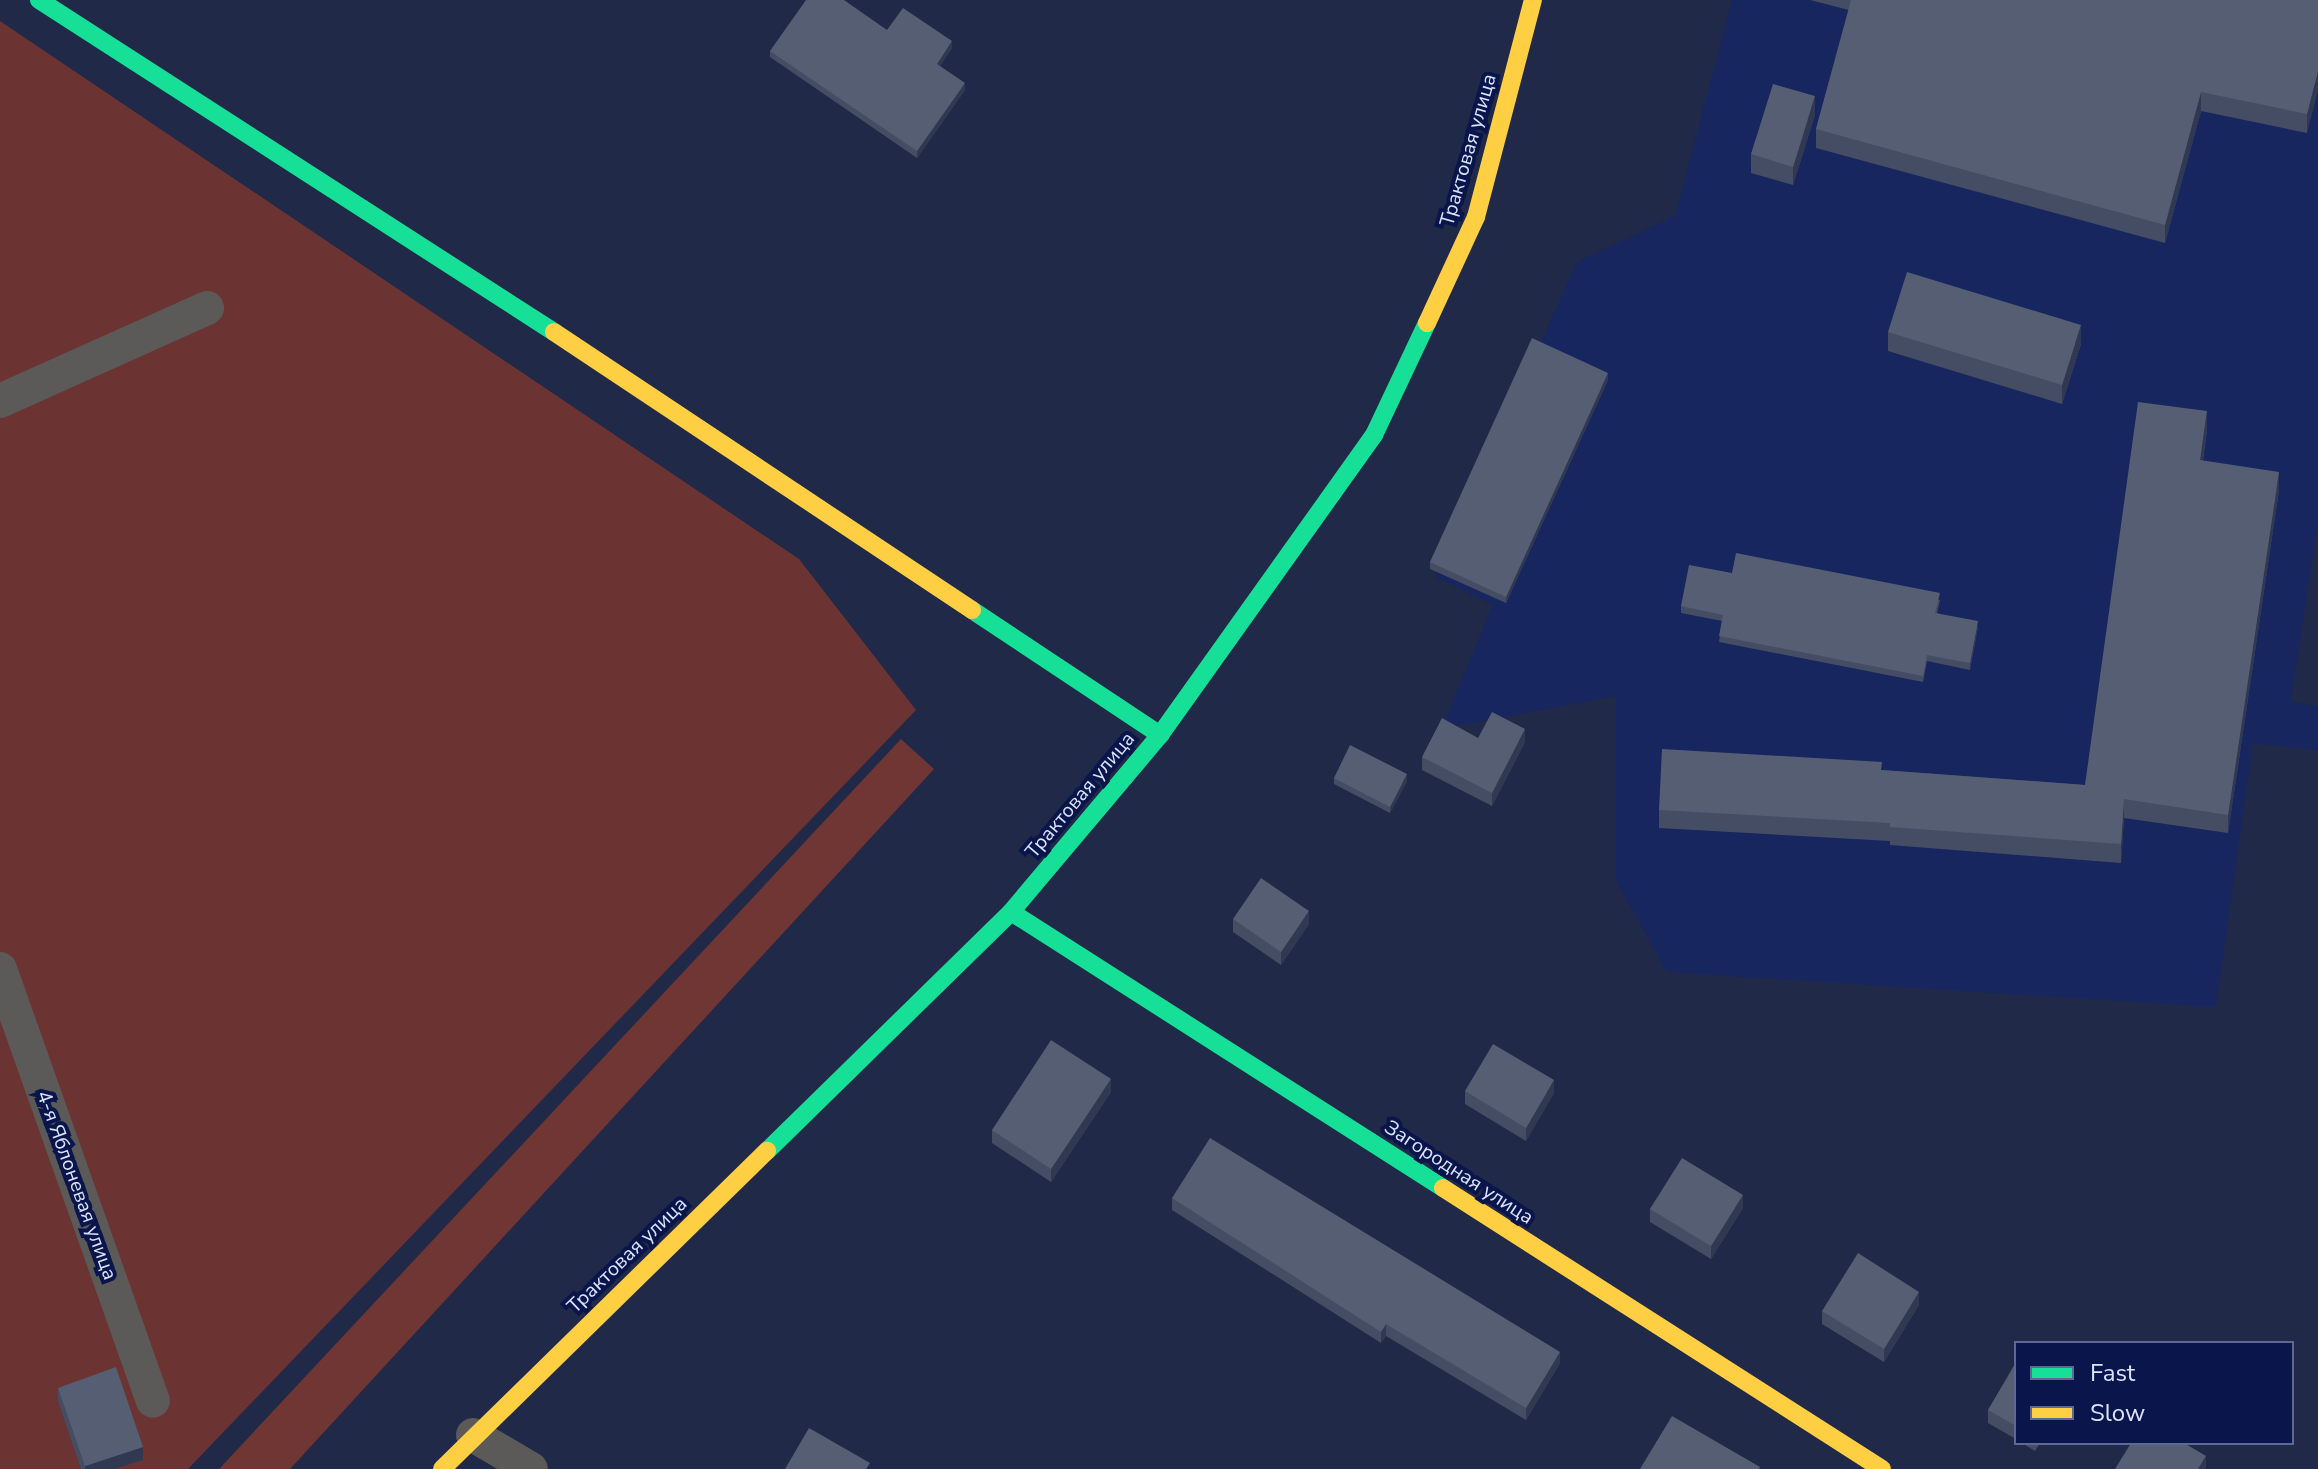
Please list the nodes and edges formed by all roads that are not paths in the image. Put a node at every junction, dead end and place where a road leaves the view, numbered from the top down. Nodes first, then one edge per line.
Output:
1 (39, 0) edge
2 (1533, 0) edge
3 (207, 308) dead end
4 (0, 401) edge
5 (1160, 735) junction
6 (1011, 912) junction
7 (0, 969) edge
8 (153, 1401) dead end
9 (473, 1435) junction
10 (442, 1469) edge
11 (531, 1469) edge
12 (1882, 1469) edge

1 - 5 street
2 - 5 street, Трактовая улица
3 - 4 street
5 - 6 street, Трактовая улица
6 - 9 street, Трактовая улица
6 - 12 street, Загородная улица
7 - 8 street, 4-я Яблоневая улица
9 - 10 street, Трактовая улица
9 - 11 street

